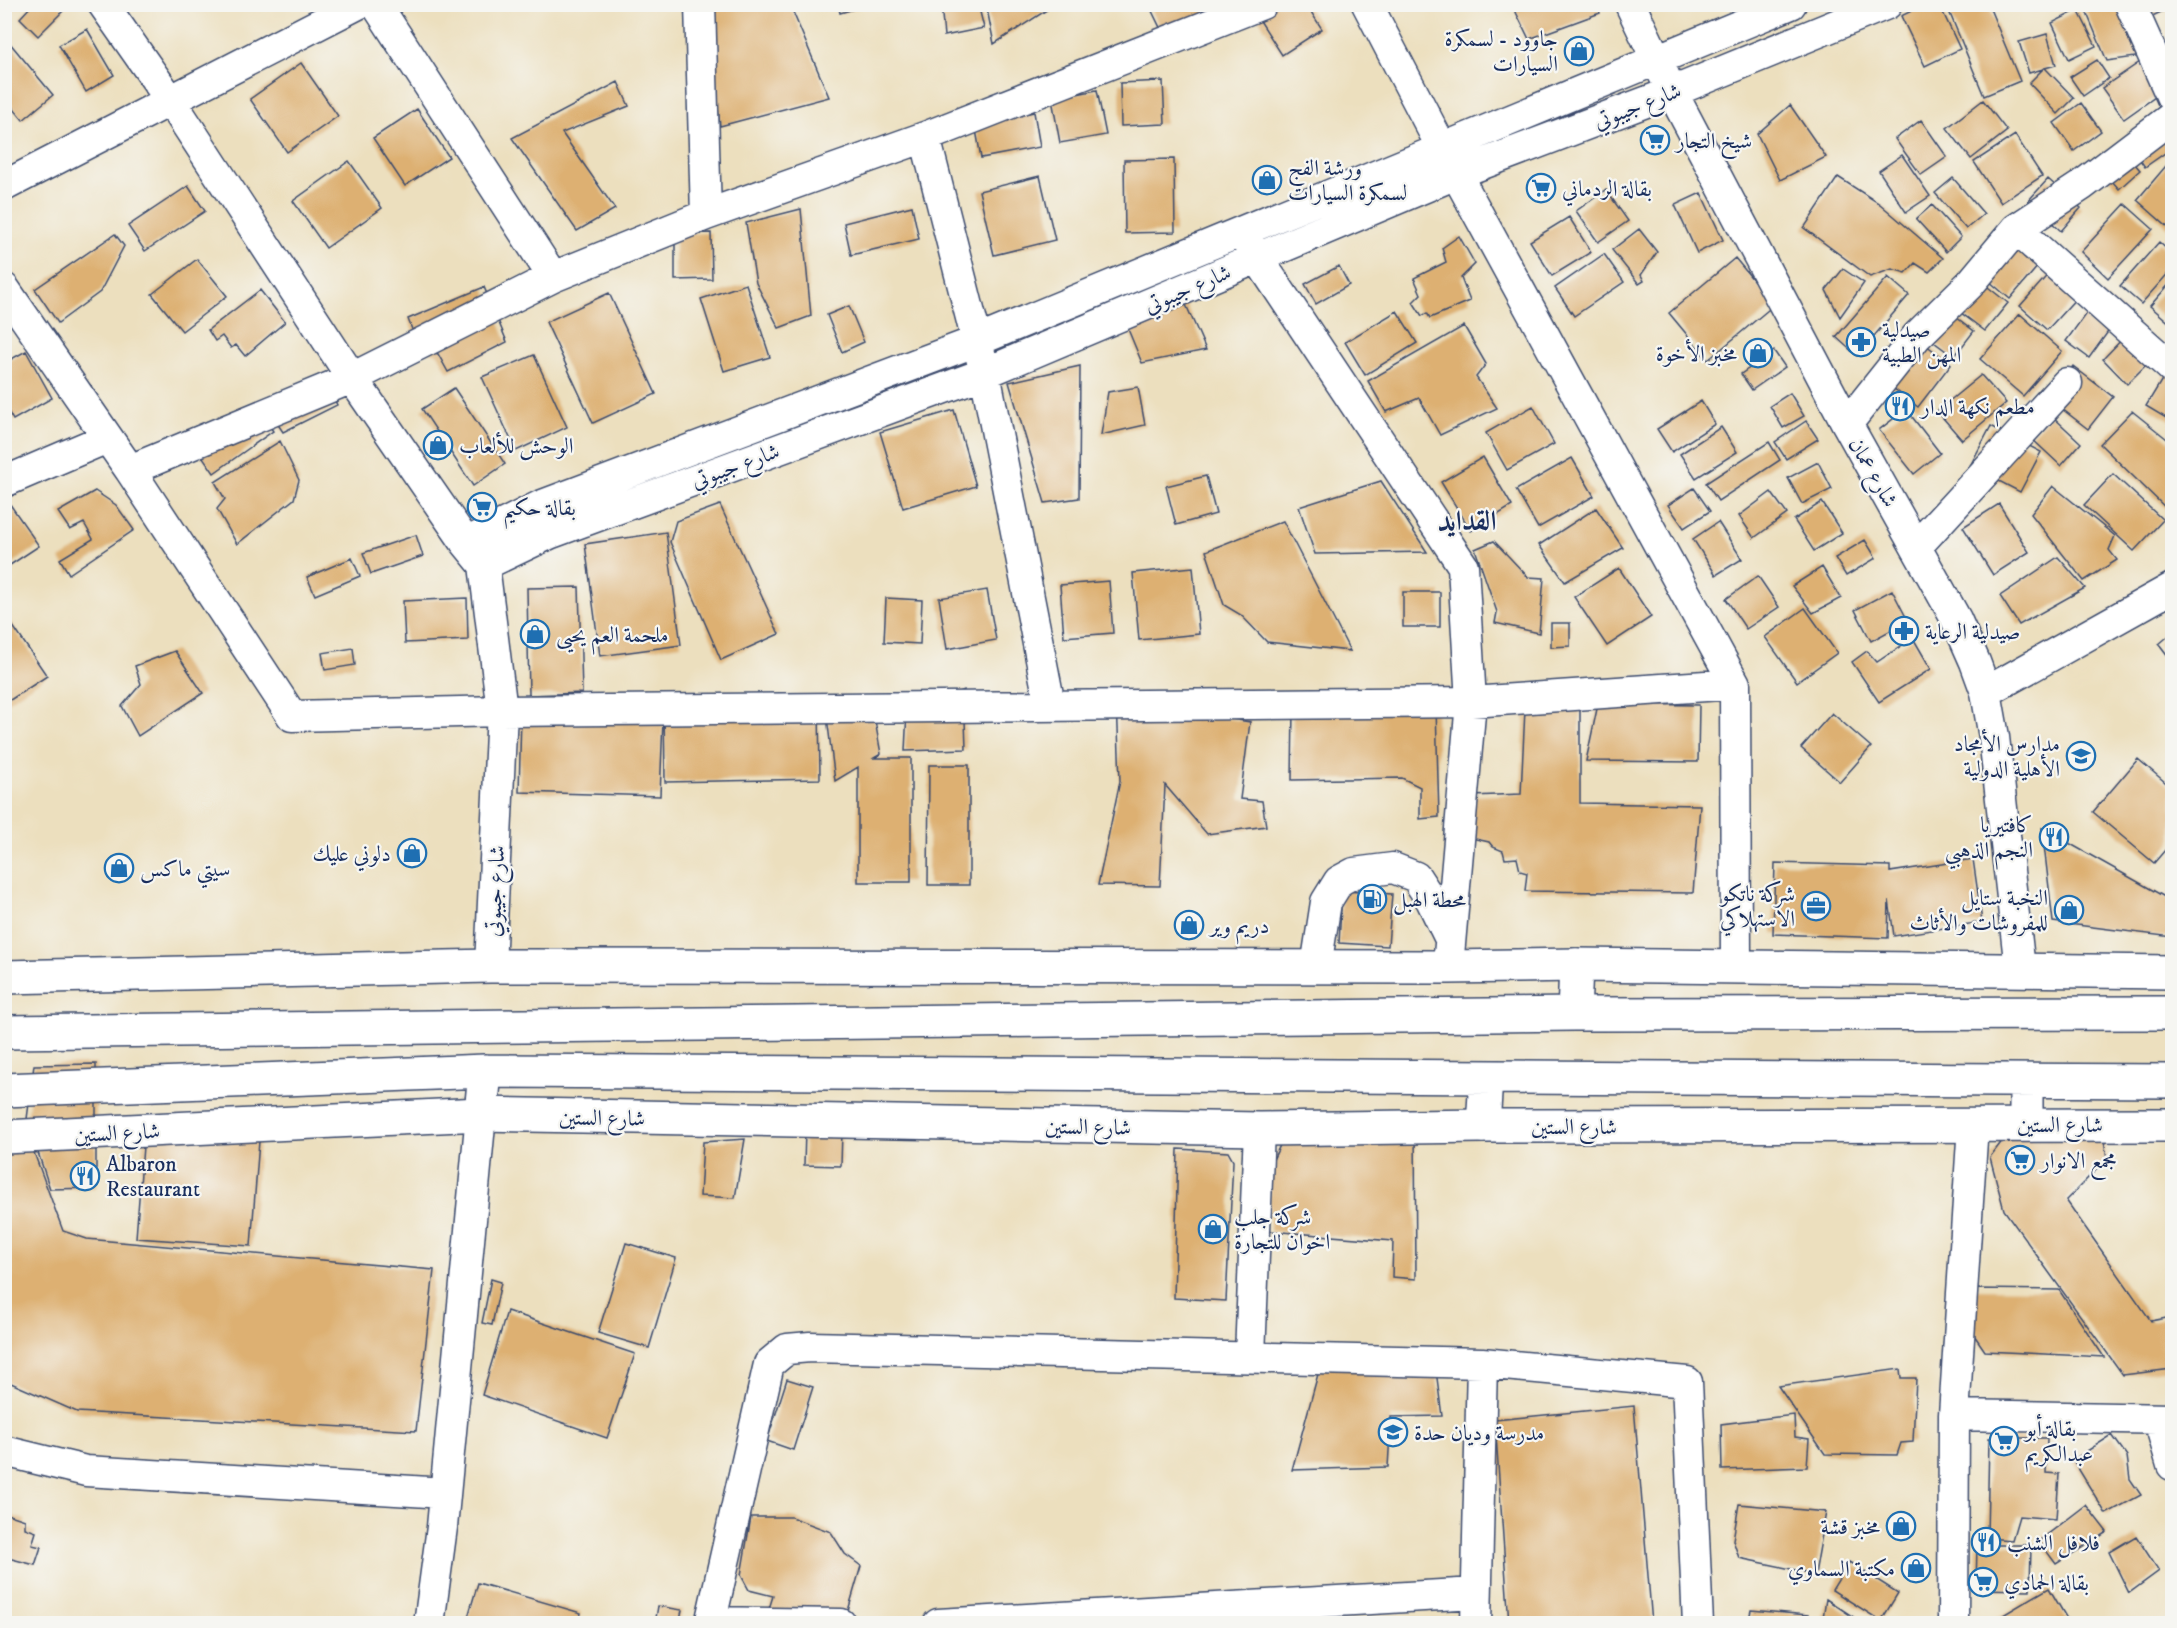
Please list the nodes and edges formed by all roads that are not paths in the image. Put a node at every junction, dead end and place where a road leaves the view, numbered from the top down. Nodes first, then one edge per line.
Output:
1 (103, 4) edge
2 (358, 4) edge
3 (376, 4) edge
4 (700, 4) edge
5 (1262, 4) edge
6 (1367, 4) edge
7 (1630, 4) edge
8 (1791, 4) edge
9 (1887, 4) edge
10 (2130, 4) edge
11 (1657, 61) junction
12 (1672, 92) junction
13 (2172, 98) edge
14 (171, 101) junction
15 (2172, 117) edge
16 (925, 137) junction
17 (1442, 148) junction
18 (1456, 174) junction
19 (4, 186) edge
20 (706, 215) junction
21 (2016, 229) junction
22 (1249, 246) junction
23 (552, 277) junction
24 (4, 288) edge
25 (977, 341) junction
26 (2172, 368) edge
27 (985, 373) junction
28 (352, 378) junction
29 (2067, 383) dead end
30 (1847, 424) junction
31 (107, 438) junction
32 (130, 470) junction
33 (4, 482) edge
34 (1917, 546) junction
35 (475, 554) junction
36 (2172, 588) edge
37 (1735, 684) junction
38 (1986, 692) junction
39 (1471, 702) junction
40 (1050, 705) junction
41 (502, 711) junction
42 (1450, 954) junction
43 (1576, 965) junction
44 (490, 966) junction
45 (1736, 966) junction
46 (1316, 968) junction
47 (2020, 969) junction
48 (2172, 972) edge
49 (4, 977) edge
50 (2172, 1013) edge
51 (1574, 1014) junction
52 (4, 1032) edge
53 (485, 1071) junction
54 (1486, 1078) junction
55 (2172, 1081) edge
56 (2026, 1082) junction
57 (4, 1090) edge
58 (480, 1114) junction
59 (2026, 1124) junction
60 (1973, 1125) junction
61 (2172, 1125) edge
62 (1483, 1126) junction
63 (1259, 1129) junction
64 (4, 1137) edge
65 (1250, 1356) junction
66 (1482, 1363) junction
67 (1954, 1415) junction
68 (2166, 1420) edge
69 (4, 1451) edge
70 (2172, 1465) edge
71 (445, 1493) junction
72 (1476, 1593) junction
73 (429, 1623) edge
74 (710, 1623) edge
75 (841, 1623) edge
76 (938, 1623) edge
77 (1476, 1623) edge
78 (1698, 1623) edge
79 (1953, 1623) edge

1 - 14 street
2 - 14 street
3 - 23 street
4 - 20 street
5 - 16 street
6 - 17 street
7 - 11 street, شارع عمان
8 - 11 street, شارع جيبوتي
9 - 12 street, شارع جيبوتي
10 - 13 street
11 - 12 street, شارع عمان
11 - 17 street, شارع جيبوتي
12 - 18 street, شارع جيبوتي
12 - 30 street, شارع عمان
14 - 19 street
14 - 28 street
15 - 21 street
16 - 20 street
16 - 25 street
17 - 18 street
17 - 22 street, شارع جيبوتي
18 - 22 street, شارع جيبوتي
18 - 37 street
20 - 23 street
21 - 26 street
21 - 30 street
22 - 25 street, شارع جيبوتي
22 - 27 street, شارع جيبوتي
22 - 39 street
23 - 28 street
24 - 31 street
25 - 27 street
25 - 35 street, شارع جيبوتي
27 - 35 street, شارع جيبوتي
27 - 40 street
28 - 32 street
28 - 35 street
29 - 34 street
30 - 34 street, شارع عمان
31 - 32 street
31 - 33 street
32 - 41 street
34 - 38 street, شارع عمان
35 - 41 street, شارع جيبوتي
36 - 38 street
37 - 39 street
37 - 45 street
38 - 47 street, شارع عمان
39 - 40 street
39 - 42 street
40 - 41 street
41 - 44 street, شارع جيبوتي
42 - 43 main road
42 - 46 main road
42 - 46 street
43 - 45 main road
43 - 51 main road
44 - 46 main road
44 - 49 main road
45 - 47 main road
47 - 48 main road
50 - 51 main road
51 - 52 main road
53 - 54 main road, شارع الستين
53 - 57 main road, شارع الستين
53 - 58 main road
54 - 56 main road, شارع الستين
54 - 62 main road
55 - 56 main road, شارع الستين
56 - 59 main road
58 - 63 main road, شارع الستين
58 - 64 main road, شارع الستين
58 - 71 street
59 - 60 main road, شارع الستين
59 - 61 main road, شارع الستين
60 - 62 main road, شارع الستين
60 - 67 street
62 - 63 main road, شارع الستين
63 - 65 street
65 - 66 street
65 - 74 street
66 - 72 street
66 - 78 street
67 - 68 street
67 - 79 street
68 - 70 street
69 - 71 street
71 - 73 street
72 - 76 street
72 - 77 street
74 - 75 street

